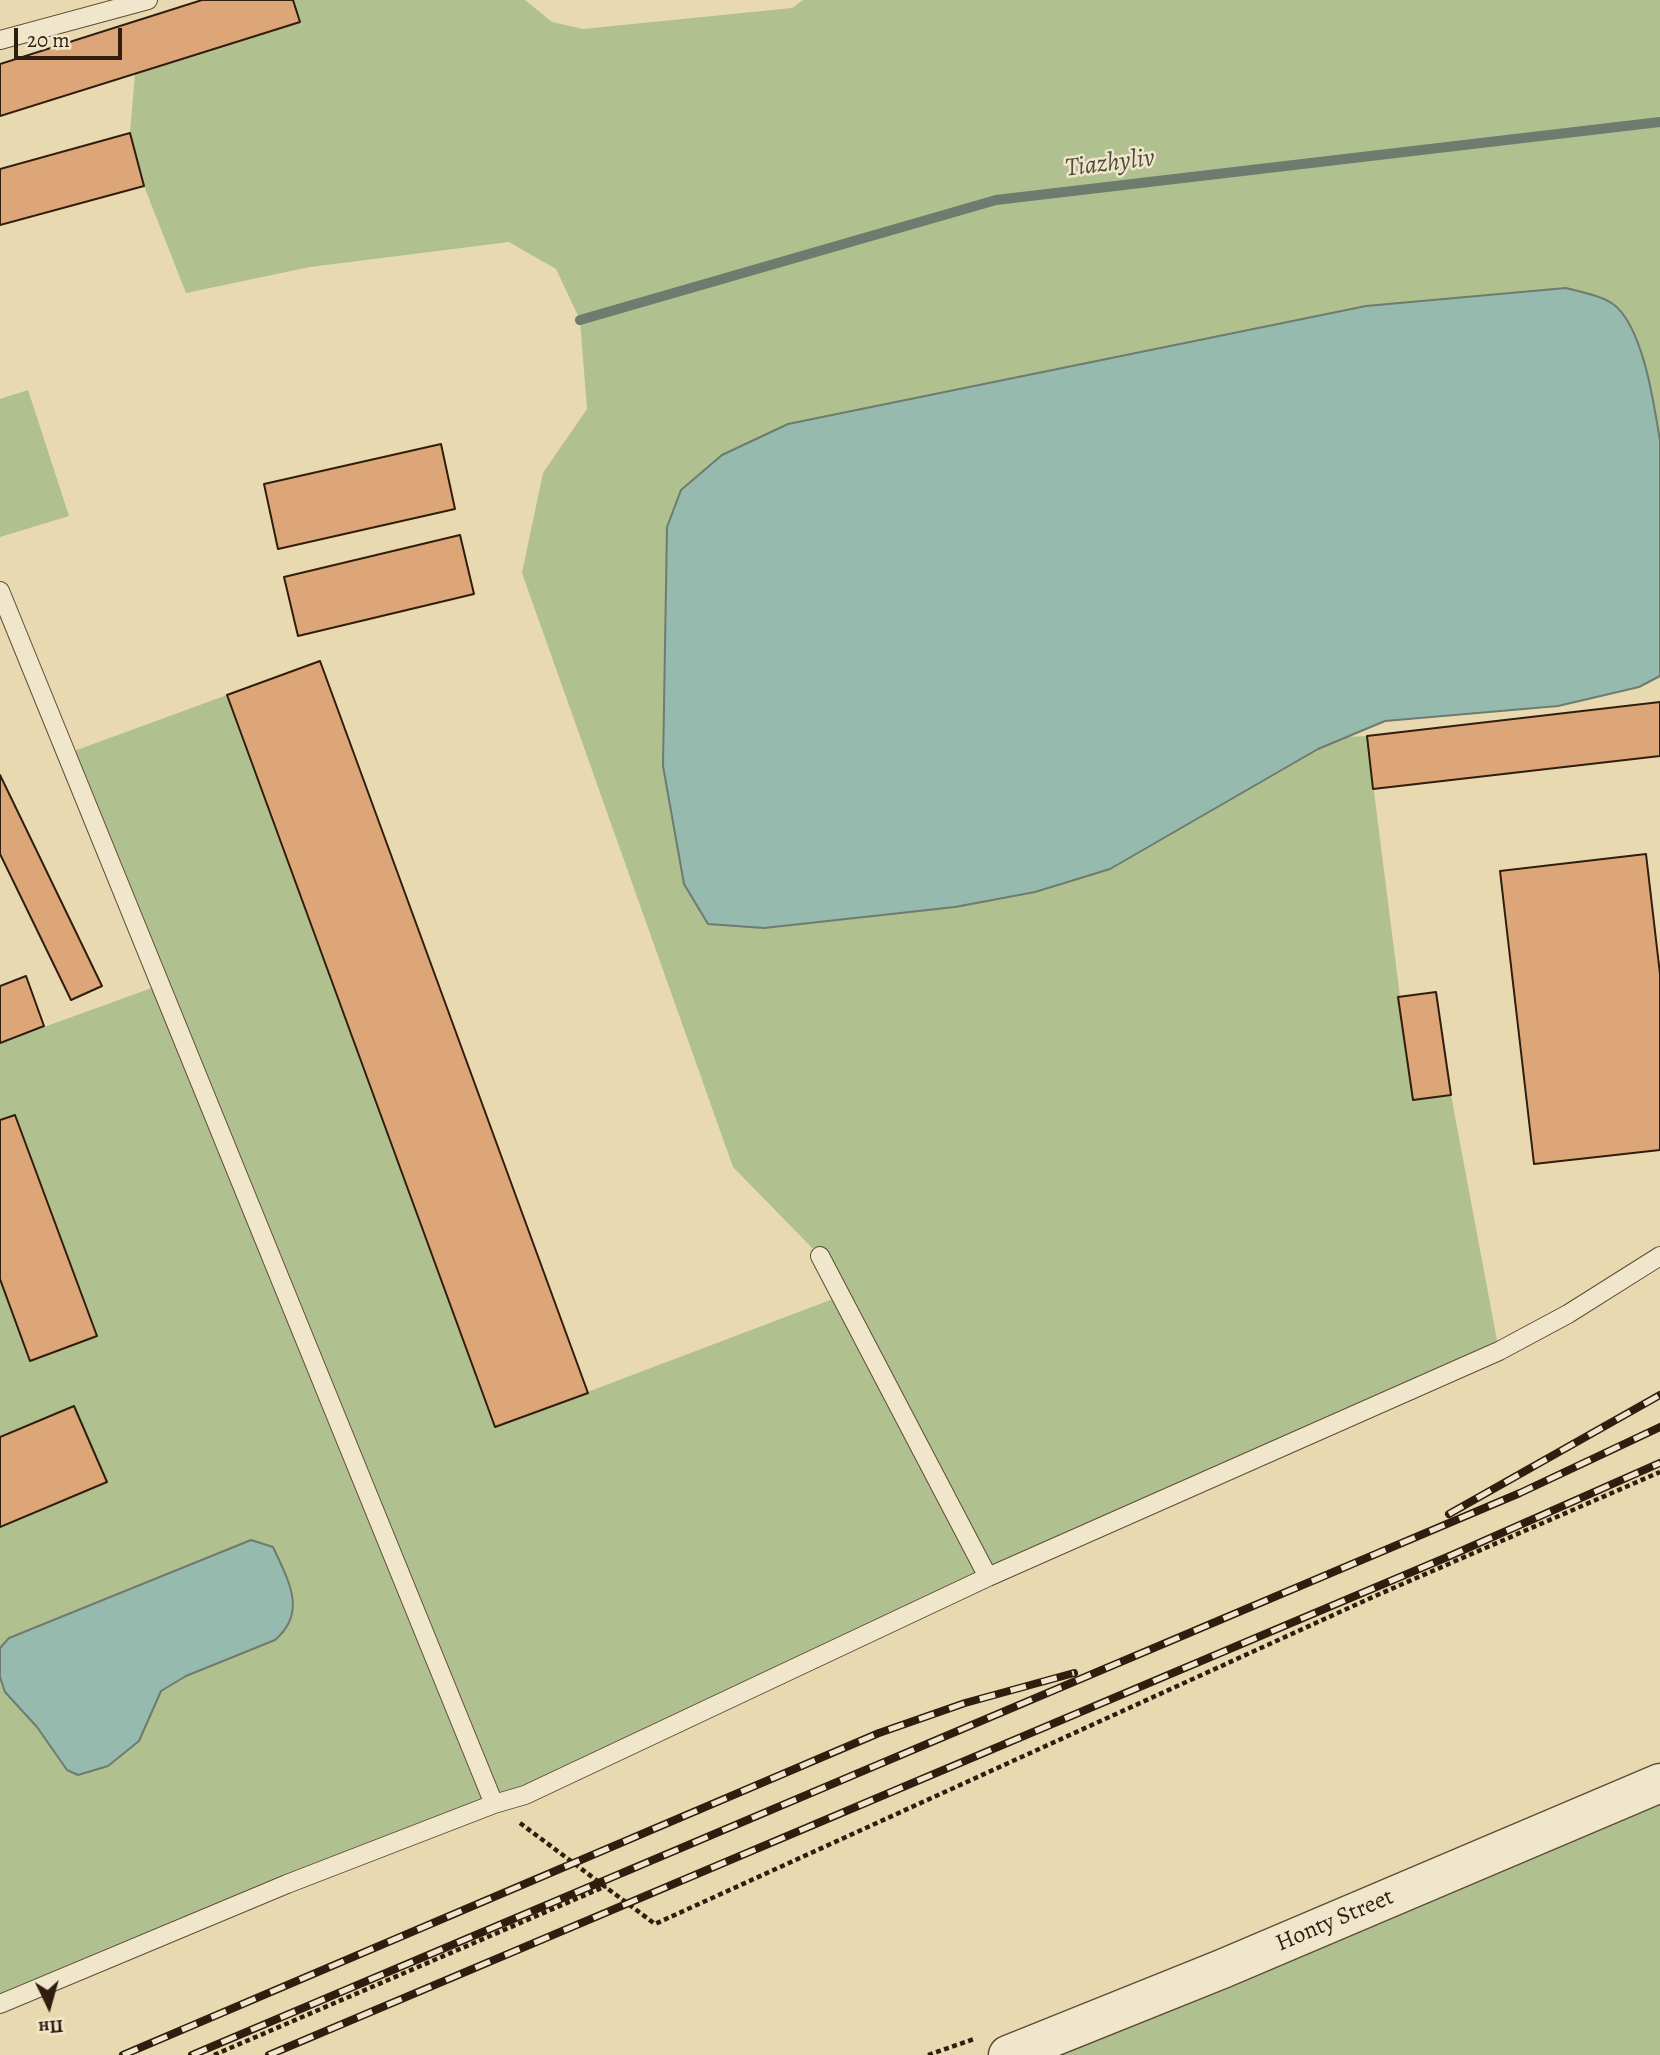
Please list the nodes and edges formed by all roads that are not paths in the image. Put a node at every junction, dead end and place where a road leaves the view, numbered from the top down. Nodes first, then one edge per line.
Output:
1 (148, 0) edge
2 (0, 40) edge
3 (0, 591) edge
4 (820, 1256) dead end
5 (1660, 1256) edge
6 (988, 1577) junction
7 (1660, 1783) edge
8 (494, 1804) junction
9 (0, 2004) edge
10 (1008, 2055) edge

1 - 2 lane
3 - 8 lane
4 - 6 lane
5 - 6 lane
6 - 8 lane
7 - 10 street, Honty Street
8 - 9 lane

